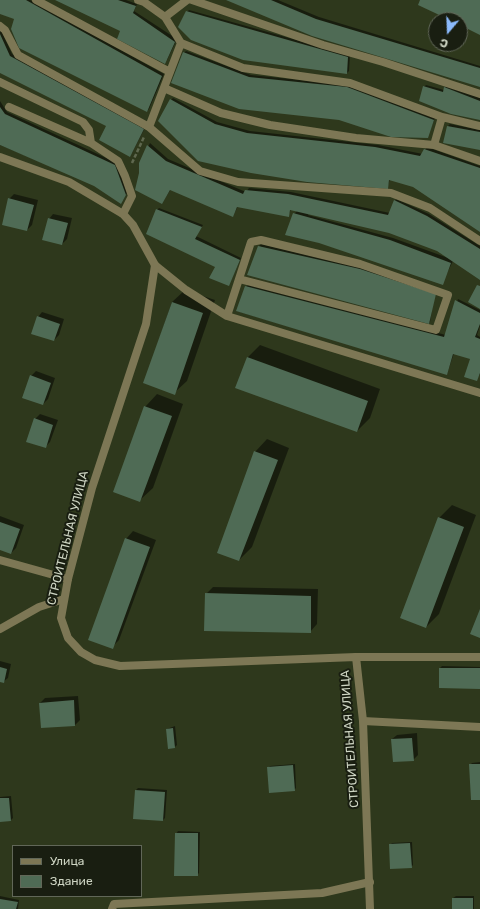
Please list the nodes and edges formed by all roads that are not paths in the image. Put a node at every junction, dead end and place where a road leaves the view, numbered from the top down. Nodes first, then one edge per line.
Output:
1 (36, 0) edge
2 (138, 0) edge
3 (187, 0) edge
4 (192, 0) edge
5 (165, 17) junction
6 (0, 26) edge
7 (181, 43) junction
8 (170, 72) junction
9 (0, 82) edge
10 (164, 88) junction
11 (480, 94) edge
12 (9, 107) dead end
13 (442, 117) junction
14 (480, 126) edge
15 (149, 127) junction
16 (91, 143) junction
17 (434, 145) junction
18 (0, 157) edge
19 (480, 161) edge
20 (123, 214) junction
21 (480, 241) edge
22 (155, 265) junction
23 (239, 279) junction
24 (227, 316) junction
25 (480, 393) edge
26 (0, 560) edge
27 (68, 579) junction
28 (64, 599) junction
29 (0, 629) edge
30 (356, 657) junction
31 (480, 657) edge
32 (363, 721) junction
33 (480, 727) edge
34 (370, 882) junction
35 (112, 909) edge
36 (370, 909) edge

1 - 8 street
2 - 5 street
3 - 5 street
4 - 11 street
5 - 7 street
6 - 15 street
7 - 8 street
7 - 13 street
8 - 10 street
9 - 16 street
10 - 15 street
10 - 17 street
12 - 16 street
13 - 14 street
13 - 17 street
15 - 21 street
16 - 20 street
17 - 19 street
18 - 20 street
20 - 22 street
22 - 24 street
22 - 27 street, СТРОИТЕЛЬНАЯ УЛИЦА
23 - 23 street
23 - 24 street
24 - 25 street
26 - 27 street
27 - 28 street, СТРОИТЕЛЬНАЯ УЛИЦА
28 - 29 street
28 - 30 street, СТРОИТЕЛЬНАЯ УЛИЦА
30 - 31 street
30 - 32 street, СТРОИТЕЛЬНАЯ УЛИЦА
32 - 33 street
32 - 34 street, СТРОИТЕЛЬНАЯ УЛИЦА
34 - 35 street
34 - 36 street, СТРОИТЕЛЬНАЯ УЛИЦА

